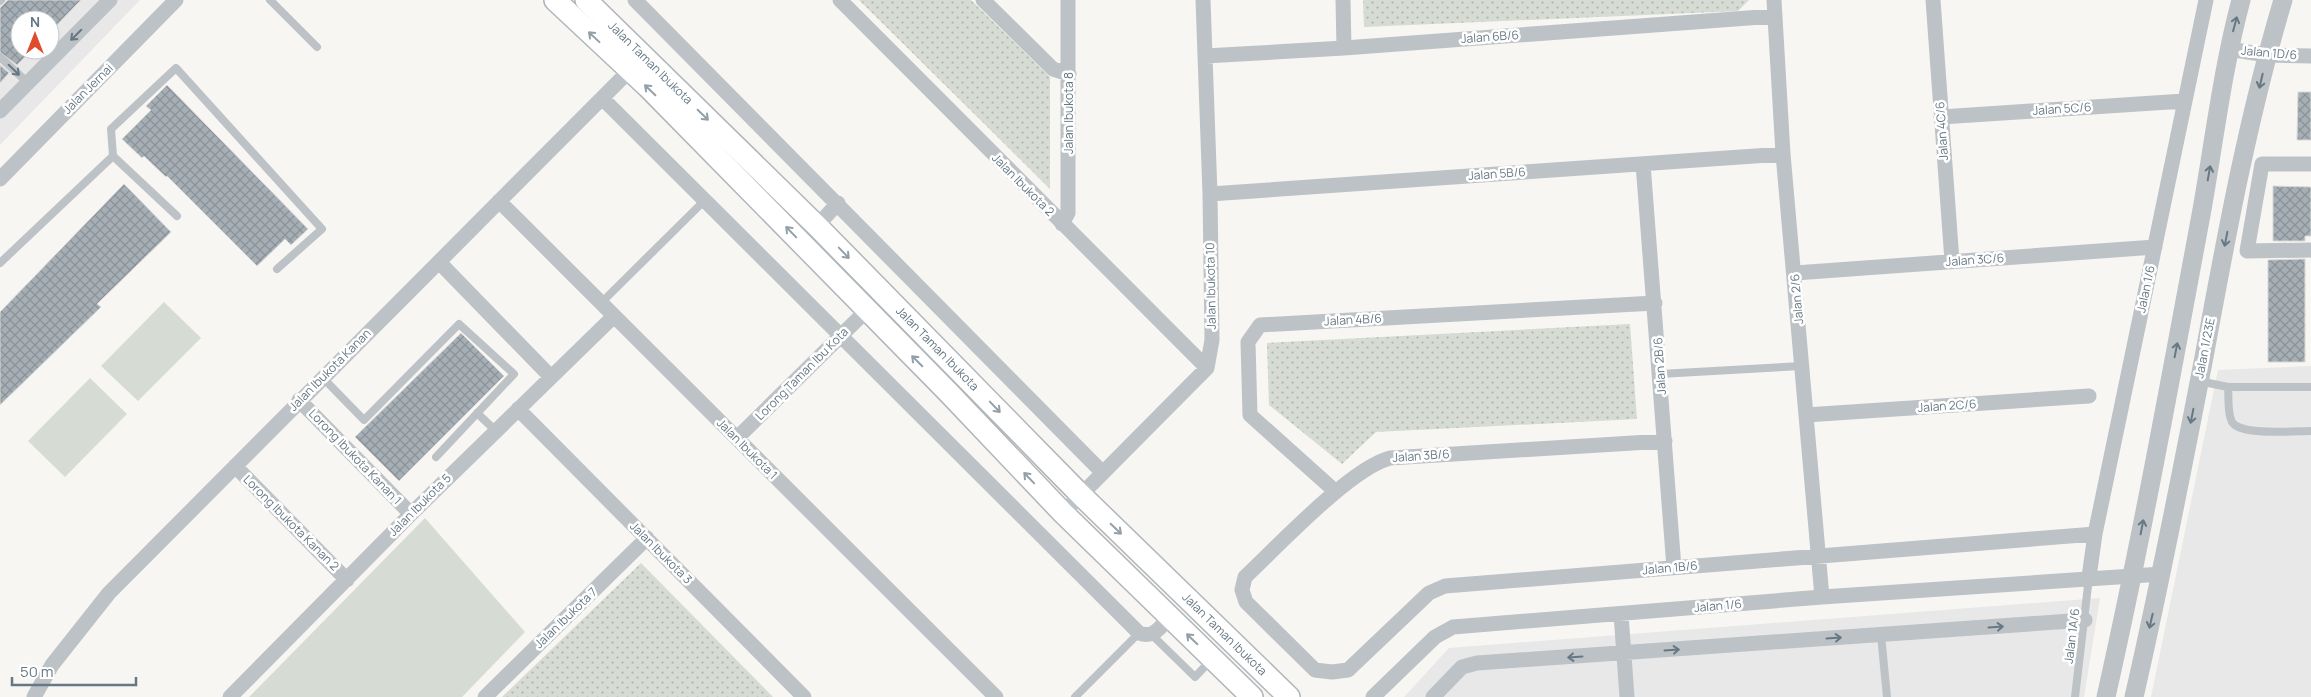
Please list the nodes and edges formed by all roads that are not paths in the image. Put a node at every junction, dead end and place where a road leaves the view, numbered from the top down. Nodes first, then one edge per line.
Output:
1 (110, 0) edge
2 (176, 0) edge
3 (270, 0) edge
4 (555, 0) edge
5 (586, 0) edge
6 (635, 0) edge
7 (840, 0) edge
8 (983, 0) edge
9 (1068, 0) edge
10 (1203, 0) edge
11 (1343, 0) edge
12 (1774, 0) edge
13 (1932, 0) edge
14 (2206, 0) edge
15 (2241, 0) edge
16 (2283, 0) edge
17 (1775, 16) junction
18 (317, 47) dead end
19 (1344, 48) junction
20 (2228, 48) junction
21 (2266, 55) junction
22 (1205, 56) junction
23 (2311, 56) edge
24 (0, 57) edge
25 (636, 63) junction
26 (1069, 74) junction
27 (28, 83) junction
28 (602, 98) junction
29 (2184, 101) junction
30 (0, 111) edge
31 (1941, 117) junction
32 (1783, 154) junction
33 (113, 156) junction
34 (1643, 164) junction
35 (2311, 164) edge
36 (0, 179) edge
37 (1210, 194) junction
38 (705, 200) junction
39 (499, 201) junction
40 (838, 203) junction
41 (177, 216) dead end
42 (1062, 224) junction
43 (817, 226) junction
44 (2155, 247) junction
45 (2311, 250) edge
46 (1952, 261) junction
47 (438, 262) junction
48 (0, 263) edge
49 (277, 269) dead end
50 (1795, 273) junction
51 (601, 302) junction
52 (1655, 303) junction
53 (867, 310) junction
54 (614, 316) junction
55 (841, 336) junction
56 (1802, 366) junction
57 (1207, 368) junction
58 (1660, 374) junction
59 (550, 376) junction
60 (322, 377) junction
61 (2199, 381) junction
62 (2228, 387) junction
63 (2311, 387) edge
64 (2089, 396) dead end
65 (299, 400) junction
66 (518, 409) junction
67 (477, 413) junction
68 (1806, 414) junction
69 (496, 431) junction
70 (2311, 431) edge
71 (737, 438) junction
72 (1665, 441) junction
73 (436, 457) dead end
74 (235, 466) junction
75 (1103, 472) junction
76 (1336, 492) junction
77 (1081, 495) junction
78 (1063, 513) junction
79 (411, 514) junction
80 (2095, 534) junction
81 (647, 538) junction
82 (1818, 555) junction
83 (1674, 568) junction
84 (2162, 574) junction
85 (2133, 575) junction
86 (2089, 578) junction
87 (347, 580) junction
88 (1822, 597) junction
89 (1621, 614) junction
90 (1170, 617) junction
91 (2086, 620) junction
92 (1146, 634) junction
93 (1881, 635) junction
94 (1287, 644) joint
95 (1623, 654) junction
96 (1212, 659) junction
97 (34, 697) edge
98 (230, 697) edge
99 (486, 697) edge
100 (804, 697) edge
101 (996, 697) edge
102 (1075, 697) edge
103 (1252, 697) edge
104 (1289, 697) edge
105 (1373, 697) edge
106 (1432, 697) edge
107 (1626, 697) edge
108 (1887, 697) edge
109 (2075, 697) edge
110 (2106, 697) edge
111 (2134, 697) edge

1 -> 27 street
2 - 36 street, Jalan Jernai
3 - 18 lane
25 -> 4 main road, Jalan Taman Ibukota
5 - 25 main road, Jalan Taman Ibukota
6 - 40 street
7 - 42 street, Jalan Ibukota 2
8 - 26 street
9 - 26 street, Jalan Ibukota 8
10 - 22 street, Jalan Ibukota 10
11 - 19 street
12 - 17 street, Jalan 2/6
13 - 31 street, Jalan 4C/6
14 - 29 street, Jalan 1/6
20 -> 15 street
16 - 21 street, Jalan 1/23E
17 - 19 street, Jalan 6B/6
17 - 32 street, Jalan 2/6
19 - 22 street, Jalan 6B/6
20 - 21 street, Jalan 1D/6
85 -> 20 street
21 - 23 street, Jalan 1D/6
21 -> 61 street, Jalan 1/23E
22 - 37 street, Jalan Ibukota 10
24 -> 27 lane
25 - 28 street, Jalan Ibukota Kanan
25 -> 43 main road, Jalan Taman Ibukota
53 -> 25 main road, Jalan Taman Ibukota
26 - 42 street, Jalan Ibukota 8
27 - 30 street
28 - 38 street
28 - 39 street, Jalan Ibukota Kanan
29 - 31 street, Jalan 5C/6
29 - 44 street, Jalan 1/6
31 - 46 street, Jalan 4C/6
32 - 34 street, Jalan 5B/6
32 - 50 street, Jalan 2/6
33 - 41 lane
33 - 48 lane
33 - 49 lane
34 - 37 street, Jalan 5B/6
34 - 52 street, Jalan 2B/6
35 - 45 street
37 - 57 street, Jalan Ibukota 10
38 - 51 lane
38 - 55 street
39 - 47 street, Jalan Ibukota Kanan
39 - 51 street, Jalan Ibukota 1
40 - 43 street
40 - 75 street
42 - 57 street, Jalan Ibukota 2
43 -> 77 main road, Jalan Taman Ibukota
44 - 46 street, Jalan 3C/6
44 - 80 street, Jalan 1/6
46 - 50 street, Jalan 3C/6
47 - 59 street
47 - 60 street, Jalan Ibukota Kanan
50 - 56 street, Jalan 2/6
51 - 54 street, Jalan Ibukota 1
52 - 58 street, Jalan 2B/6
52 - 76 street, Jalan 4B/6
53 - 55 street, Lorong Taman Ibu Kota
78 -> 53 main road, Jalan Taman Ibukota
54 - 59 street, Jalan Ibukota 5
54 - 71 street, Jalan Ibukota 1
55 - 71 street, Lorong Taman Ibu Kota
55 - 92 street
56 - 58 lane
56 - 68 street, Jalan 2/6
57 - 75 street
58 - 72 street, Jalan 2B/6
59 - 66 street, Jalan Ibukota 5
60 - 65 street, Jalan Ibukota Kanan
60 - 67 lane
61 - 62 lane
61 -> 84 street, Jalan 1/23E
62 - 63 lane
62 - 70 lane
64 - 68 street, Jalan 2C/6
65 - 74 street, Jalan Ibukota Kanan
65 - 79 street, Lorong Ibukota Kanan 1
66 - 69 street, Jalan Ibukota 5
66 - 81 street, Jalan Ibukota 3
67 - 69 lane
67 - 73 lane
68 - 82 street, Jalan 2/6
69 - 79 street, Jalan Ibukota 5
71 - 101 street, Jalan Ibukota 1
72 - 76 street, Jalan 3B/6
72 - 83 street, Jalan 2B/6
74 - 87 street, Lorong Ibukota Kanan 2
74 - 97 street, Jalan Ibukota Kanan
75 - 77 street
76 - 94 street, Jalan 3B/6
77 - 78 street
77 -> 104 main road, Jalan Taman Ibukota
78 - 90 main road, Jalan Taman Ibukota
79 - 87 street, Jalan Ibukota 5
80 - 82 street, Jalan 1B/6
80 - 86 street, Jalan 1/6
81 - 99 street, Jalan Ibukota 7
81 - 100 street, Jalan Ibukota 3
82 - 83 street, Jalan 1B/6
82 - 88 street, Jalan 2/6
83 - 94 street, Jalan 1B/6
84 - 85 street, Jalan 1/6
84 -> 111 street, Jalan 1/23E
85 - 86 street, Jalan 1/6
85 - 110 street
86 - 88 street, Jalan 1/6
86 - 91 lane, Jalan 1A/6
87 - 98 street, Jalan Ibukota 5
88 - 89 street, Jalan 1/6
89 - 95 street
89 - 105 street, Jalan 1/6
90 - 92 street
96 -> 90 main road, Jalan Taman Ibukota
93 -> 91 street
91 - 109 lane, Jalan 1A/6
92 - 96 lane
92 - 102 lane
95 -> 93 street
93 - 108 lane
95 -> 106 street
95 - 107 street
96 - 103 main road, Jalan Taman Ibukota

